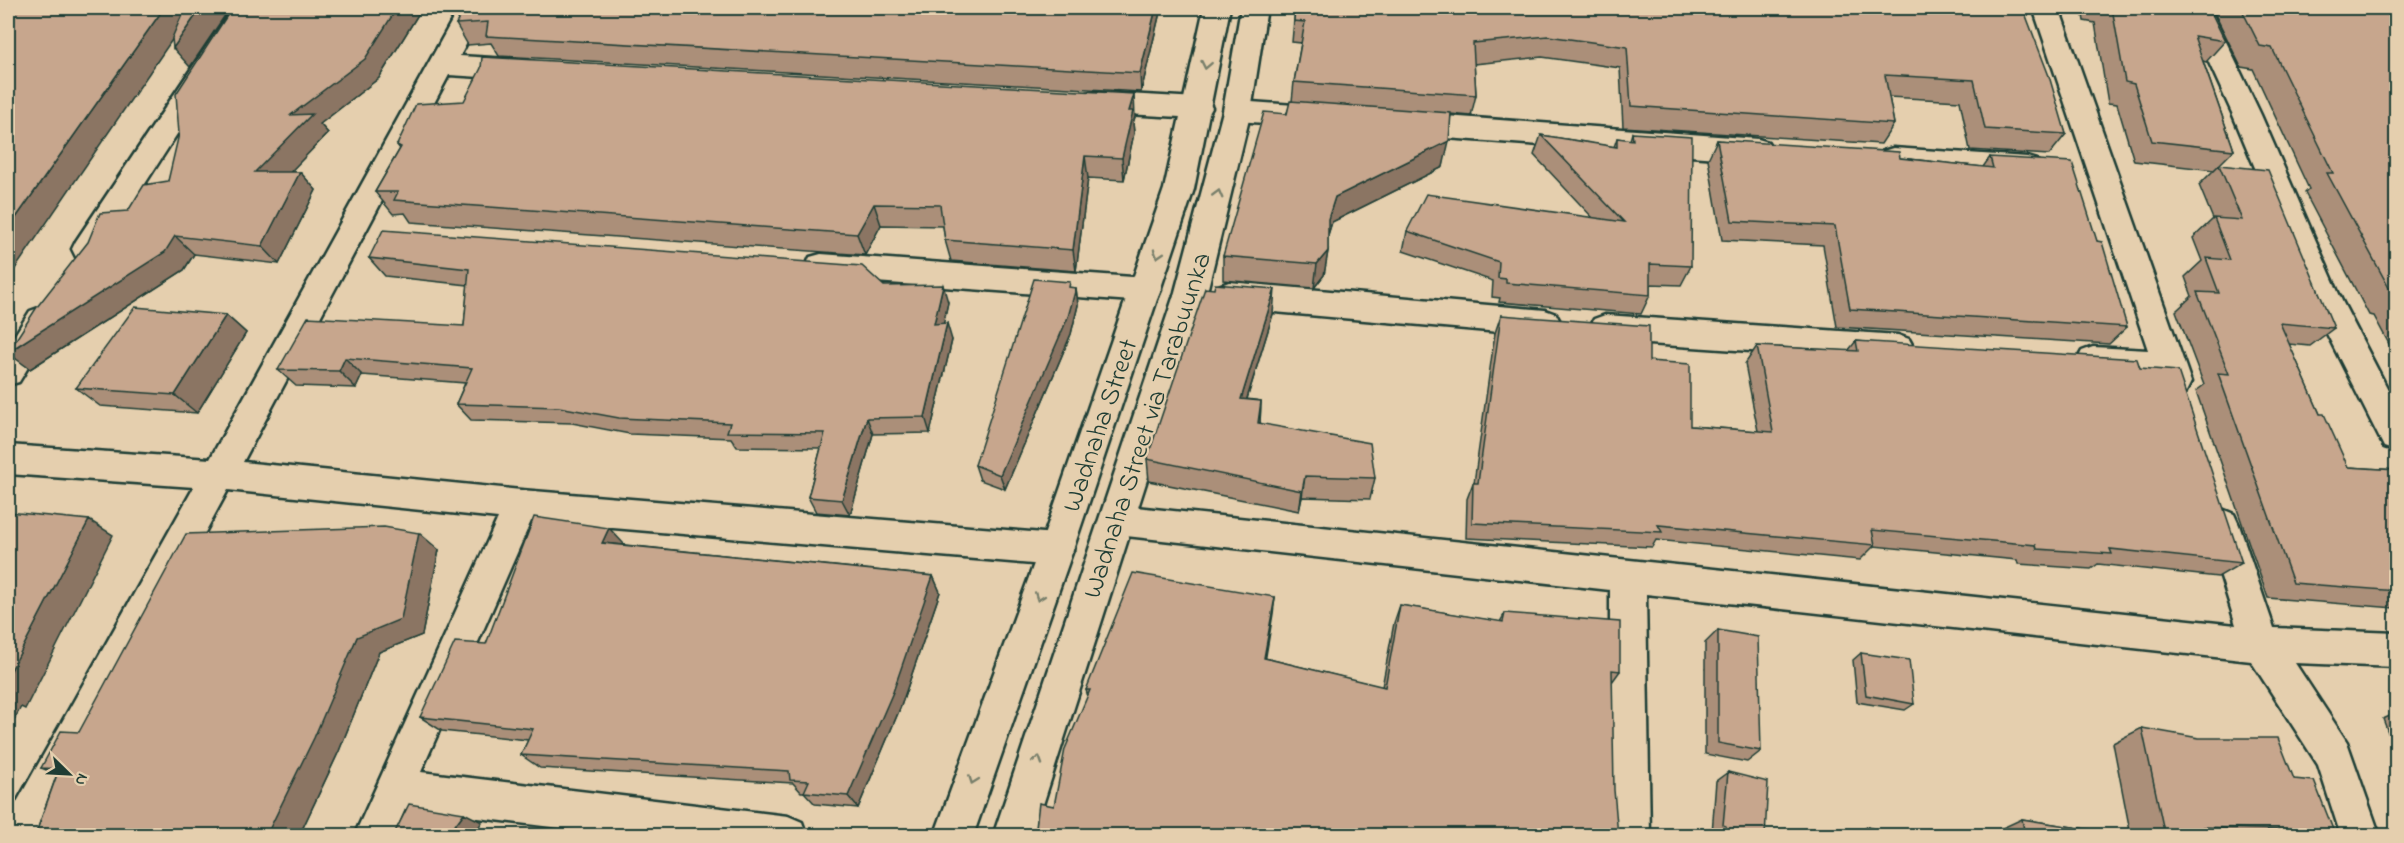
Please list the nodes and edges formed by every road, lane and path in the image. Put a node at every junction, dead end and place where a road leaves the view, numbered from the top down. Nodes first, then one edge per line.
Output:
1 (245, 8) edge
2 (472, 8) edge
3 (1217, 8) edge
4 (1254, 8) edge
5 (2197, 8) edge
6 (2041, 13) edge
7 (442, 65) junction
8 (548, 71) edge
9 (1068, 101) edge
10 (1198, 108) junction
11 (1238, 111) junction
12 (1332, 118) edge
13 (1379, 122) edge
14 (1782, 152) edge
15 (1864, 157) edge
16 (2077, 170) junction
17 (790, 264) edge
18 (1146, 290) junction
19 (1191, 292) junction
20 (1932, 350) edge
21 (2062, 358) edge
22 (2169, 364) junction
23 (8, 372) edge
24 (2184, 409) edge
25 (2397, 437) edge
26 (8, 459) edge
27 (219, 474) junction
28 (2213, 499) edge
29 (521, 505) junction
30 (1117, 520) junction
31 (1056, 550) junction
32 (1628, 575) junction
33 (2261, 645) junction
34 (2397, 650) edge
35 (394, 788) junction
36 (19, 836) edge
37 (373, 836) edge
38 (788, 836) edge
39 (953, 836) edge
40 (1013, 836) edge
41 (1630, 836) edge
42 (2361, 836) edge

1 - 23 street
2 - 7 street
3 -> 10 street, Wadnaha Street
4 - 11 street, Wadnaha Street via Tarabuunka
5 - 25 street
6 - 16 street
7 - 8 street
7 - 27 street
9 - 10 street
10 -> 18 street, Wadnaha Street
11 - 12 street
19 -> 11 street, Wadnaha Street via Tarabuunka
13 - 14 street
15 - 16 street
16 - 22 street
17 - 18 street
18 - 31 street, Wadnaha Street
19 - 20 street
19 - 30 street, Wadnaha Street via Tarabuunka
21 - 22 street
22 - 24 street
26 - 27 street
27 - 29 street
27 - 36 street
28 - 33 street
29 - 31 street
29 - 35 street
30 - 32 street
40 -> 30 street, Wadnaha Street via Tarabuunka
31 -> 39 street, Wadnaha Street
32 - 33 street
32 - 41 street
33 - 34 street
33 - 42 street
35 - 37 street
35 - 38 street

